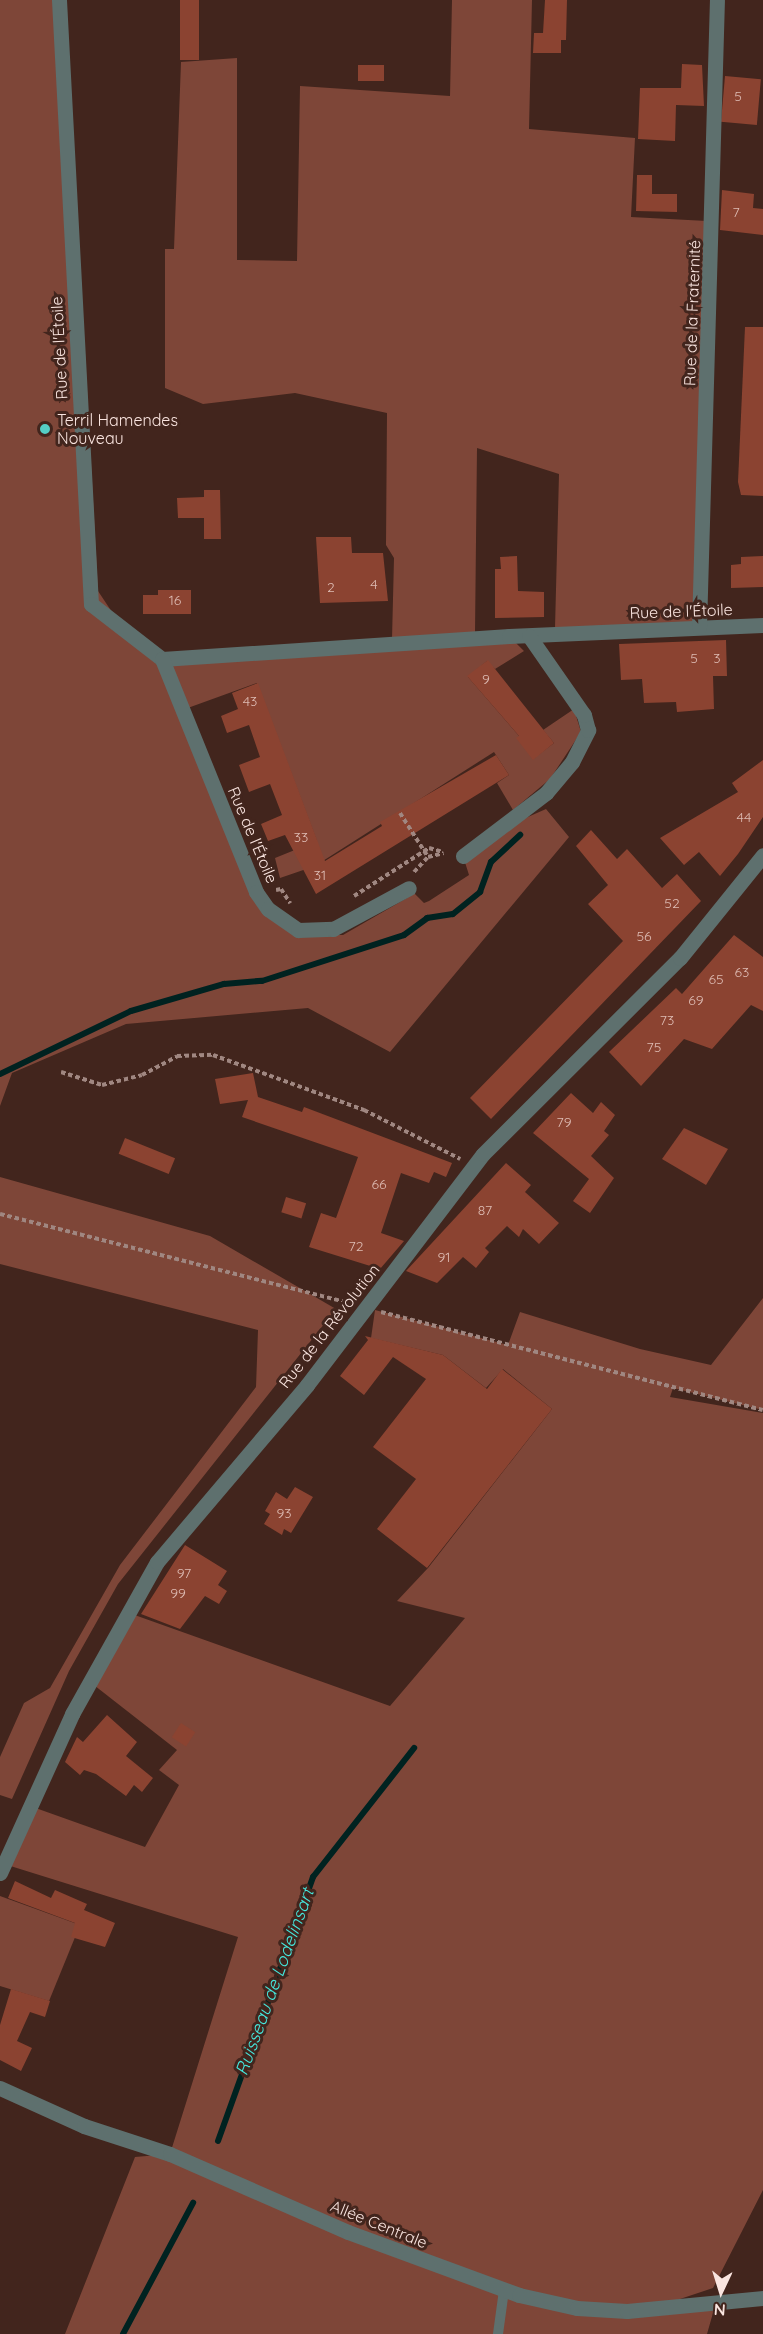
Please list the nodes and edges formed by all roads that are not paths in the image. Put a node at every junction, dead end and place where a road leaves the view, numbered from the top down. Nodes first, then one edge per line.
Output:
1 (59, 0) edge
2 (717, 0) edge
3 (763, 625) edge
4 (699, 627) junction
5 (529, 636) junction
6 (162, 659) junction
7 (763, 855) edge
8 (463, 856) road end
9 (410, 888) road end
10 (0, 1873) edge
11 (0, 2088) edge
12 (504, 2290) junction
13 (763, 2298) edge
14 (498, 2334) edge

1 - 6 street, Rue de l'Étoile
2 - 4 street, Rue de la Fraternité
3 - 4 street, Rue de l'Étoile
4 - 5 street, Rue de l'Étoile
5 - 6 street, Rue de l'Étoile
5 - 8 street
6 - 9 street, Rue de l'Étoile
7 - 10 street, Rue de la Révolution
11 - 12 street, Allée Centrale
12 - 13 street, Allée Centrale
12 - 14 lane

